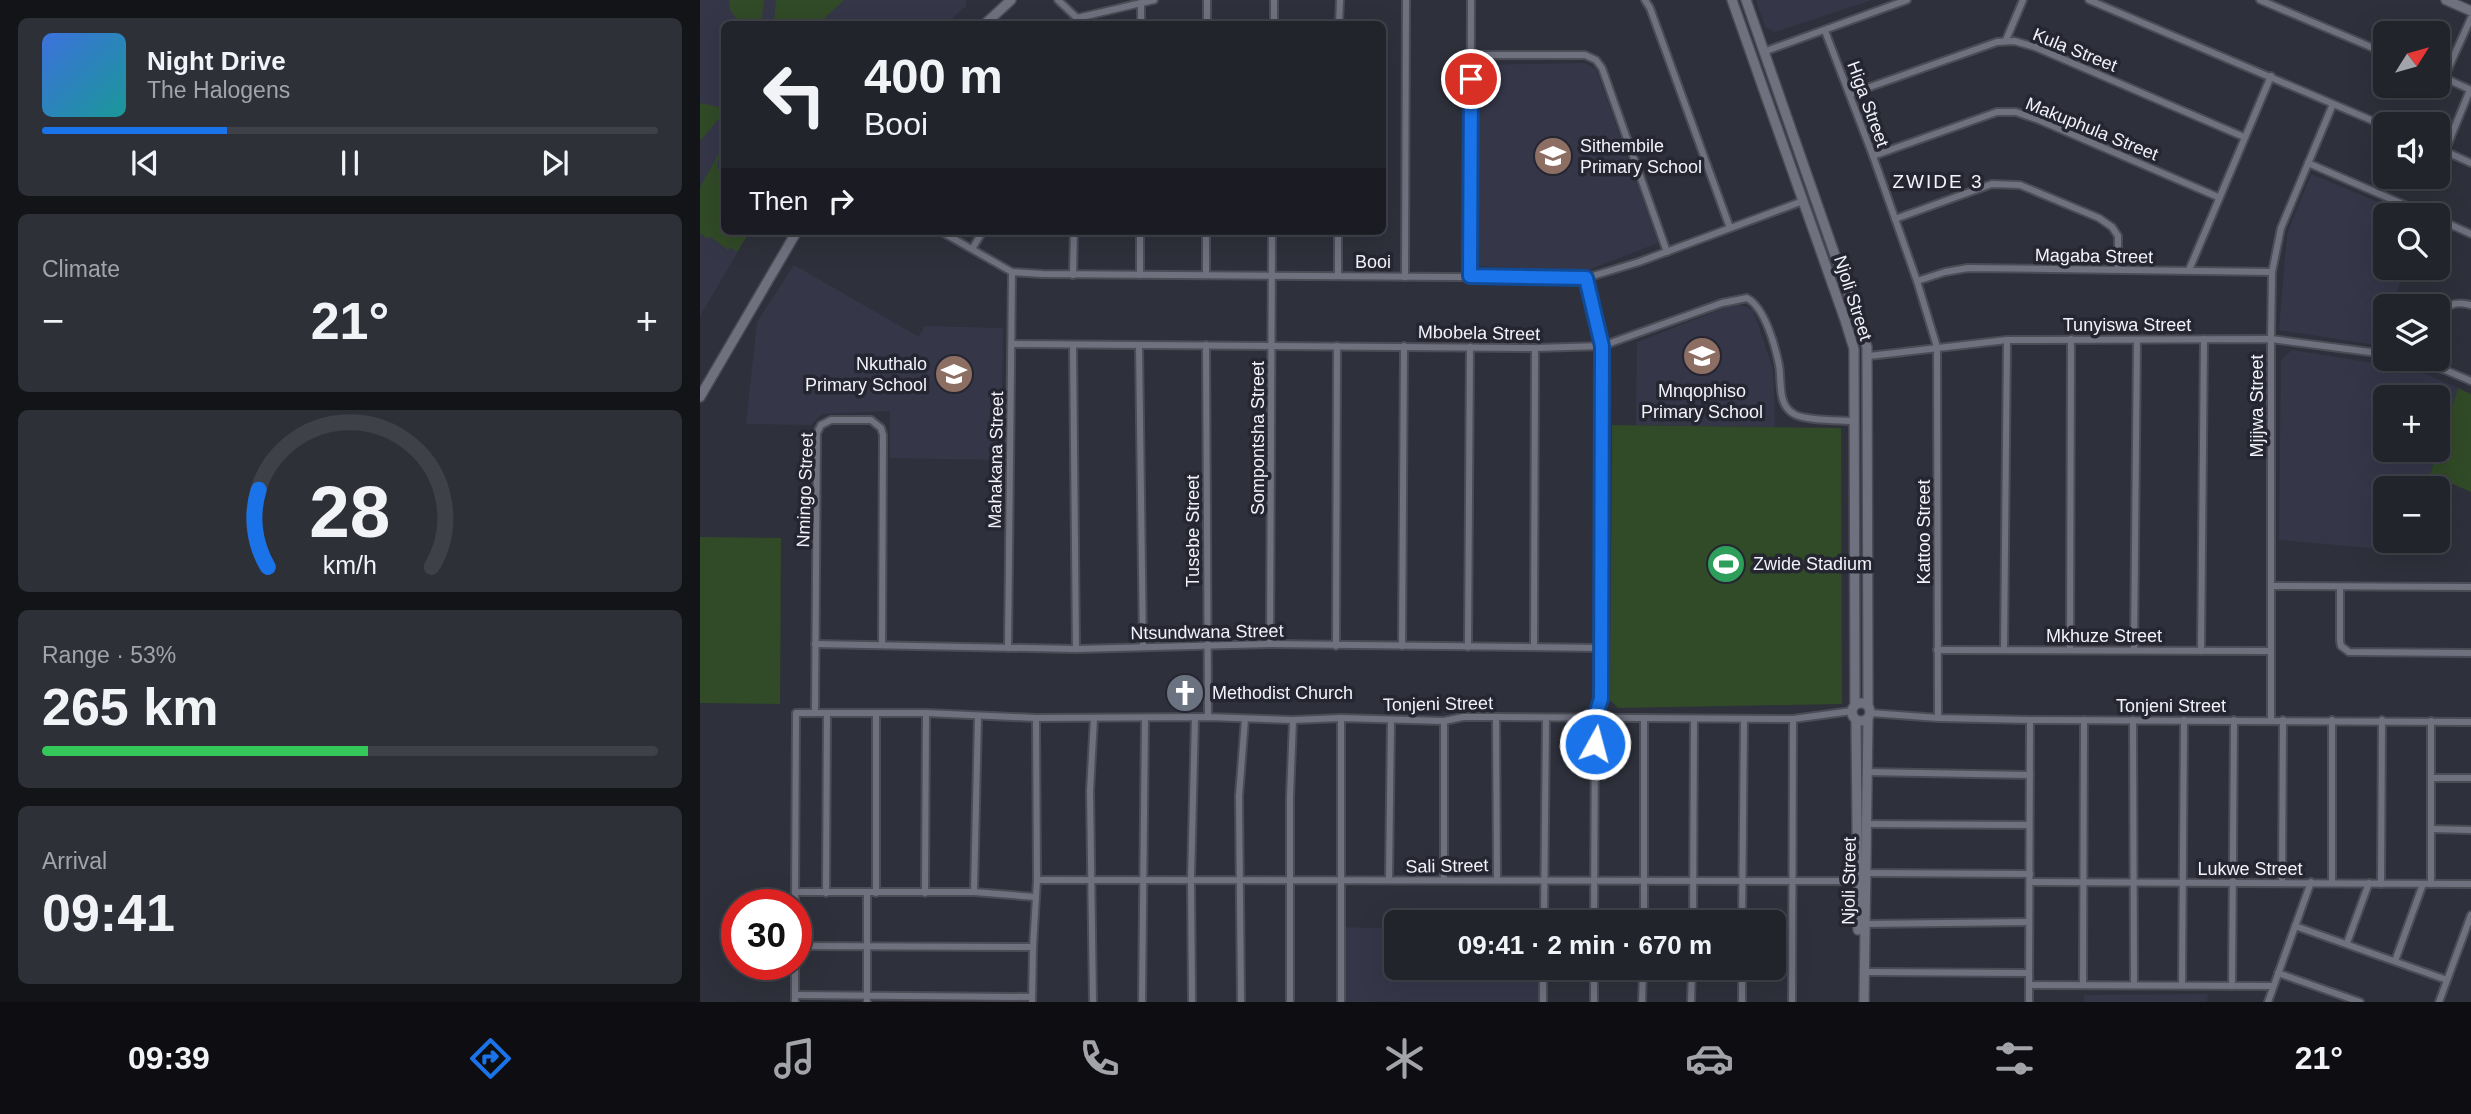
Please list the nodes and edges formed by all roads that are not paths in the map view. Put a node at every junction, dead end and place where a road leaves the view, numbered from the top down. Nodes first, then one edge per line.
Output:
1 (1011, 0) edge
2 (1058, 0) edge
3 (1154, 0) edge
4 (1207, 0) edge
5 (1274, 0) edge
6 (1340, 0) edge
7 (1406, 0) edge
8 (1471, 0) edge
9 (1645, 0) edge
10 (1732, 0) edge
11 (1746, 0) edge
12 (1907, 0) edge
13 (2023, 0) edge
14 (2089, 0) edge
15 (2260, 0) edge
16 (2446, 0) edge
17 (1142, 3) junction
18 (2471, 11) edge
19 (2471, 18) edge
20 (988, 21) edge
21 (1077, 21) edge
22 (1141, 21) edge
23 (1207, 21) edge
24 (1274, 21) edge
25 (1339, 21) edge
26 (1825, 31) junction
27 (2006, 40) junction
28 (2373, 48) edge
29 (1763, 52) junction
30 (1471, 55) junction
31 (2450, 59) edge
32 (2271, 76) junction
33 (2450, 81) edge
34 (2471, 90) edge
35 (1850, 94) junction
36 (2333, 104) junction
37 (2373, 121) edge
38 (2450, 132) edge
39 (2244, 137) junction
40 (2450, 154) edge
41 (1873, 156) junction
42 (2308, 163) junction
43 (2471, 163) edge
44 (2218, 197) junction
45 (1803, 201) junction
46 (2400, 203) edge
47 (1895, 219) junction
48 (2450, 224) edge
49 (1730, 228) junction
50 (2471, 234) edge
51 (795, 235) edge
52 (947, 235) edge
53 (981, 235) edge
54 (1074, 235) edge
55 (1140, 235) edge
56 (1206, 235) edge
57 (1272, 235) edge
58 (1338, 235) edge
59 (972, 249) junction
60 (1667, 252) junction
61 (2118, 269) junction
62 (2189, 270) junction
63 (1012, 272) junction
64 (2273, 272) junction
65 (1073, 275) junction
66 (1140, 275) junction
67 (1206, 275) junction
68 (1272, 276) junction
69 (1338, 276) junction
70 (1470, 276) junction
71 (1405, 277) junction
72 (1586, 278) junction
73 (1917, 281) junction
74 (2450, 304) edge
75 (2471, 305) edge
76 (2071, 339) junction
77 (2204, 339) junction
78 (2271, 339) junction
79 (2137, 340) junction
80 (2007, 341) junction
81 (1012, 344) junction
82 (1073, 345) junction
83 (1139, 345) junction
84 (1206, 345) junction
85 (1273, 345) junction
86 (1337, 346) junction
87 (1404, 346) junction
88 (1602, 346) junction
89 (1470, 347) junction
90 (1937, 347) junction
91 (1535, 348) junction
92 (2373, 352) edge
93 (1869, 356) junction
94 (2446, 371) edge
95 (2471, 381) edge
96 (700, 397) edge
97 (1853, 421) junction
98 (2271, 586) junction
99 (2340, 587) junction
100 (2471, 587) edge
101 (815, 644) junction
102 (1270, 644) junction
103 (882, 645) junction
104 (1336, 646) junction
105 (1402, 646) junction
106 (1534, 646) junction
107 (1143, 647) junction
108 (1208, 647) junction
109 (1468, 647) junction
110 (1008, 648) junction
111 (1600, 648) junction
112 (1076, 649) junction
113 (1937, 650) junction
114 (2004, 650) junction
115 (2070, 650) junction
116 (2134, 650) junction
117 (2201, 651) junction
118 (2271, 651) junction
119 (2471, 653) edge
120 (815, 712) junction
121 (1854, 712) junction
122 (1869, 712) junction
123 (827, 713) junction
124 (876, 713) junction
125 (926, 713) junction
126 (978, 716) junction
127 (1208, 717) junction
128 (1496, 717) junction
129 (1595, 717) junction
130 (1036, 718) junction
131 (1094, 718) junction
132 (1195, 718) junction
133 (1342, 718) junction
134 (1546, 718) junction
135 (1644, 718) junction
136 (1938, 718) junction
137 (1145, 719) junction
138 (1245, 719) junction
139 (1694, 719) junction
140 (1744, 719) junction
141 (1793, 719) junction
142 (1293, 720) junction
143 (1391, 720) junction
144 (1444, 720) junction
145 (2030, 720) junction
146 (2084, 720) junction
147 (2133, 720) junction
148 (2184, 720) junction
149 (2234, 720) junction
150 (2271, 720) junction
151 (2283, 720) junction
152 (2332, 720) junction
153 (2382, 720) junction
154 (2431, 721) junction
155 (2471, 722) edge
156 (1866, 772) junction
157 (2030, 775) junction
158 (2432, 778) junction
159 (2471, 778) edge
160 (1865, 824) junction
161 (2029, 825) junction
162 (2431, 829) junction
163 (2471, 830) edge
164 (1864, 873) junction
165 (1239, 878) junction
166 (2030, 878) junction
167 (1191, 879) junction
168 (1496, 879) junction
169 (1544, 879) junction
170 (1595, 879) junction
171 (1037, 880) junction
172 (1093, 880) junction
173 (1143, 880) junction
174 (1290, 880) junction
175 (1341, 880) junction
176 (1389, 880) junction
177 (1444, 880) junction
178 (1645, 880) junction
179 (1693, 880) junction
180 (1742, 880) junction
181 (1857, 881) junction
182 (1792, 882) junction
183 (2083, 882) junction
184 (2133, 882) junction
185 (2282, 882) junction
186 (2311, 882) junction
187 (2332, 882) junction
188 (2183, 883) junction
189 (2233, 883) junction
190 (2369, 883) junction
191 (2381, 884) junction
192 (2427, 884) junction
193 (2471, 884) edge
194 (795, 889) edge
195 (974, 892) junction
196 (812, 893) edge
197 (825, 893) junction
198 (876, 893) junction
199 (925, 893) junction
200 (867, 894) junction
201 (1035, 897) junction
202 (1544, 910) edge
203 (1594, 910) edge
204 (1644, 910) edge
205 (1692, 910) edge
206 (1742, 910) edge
207 (2471, 917) edge
208 (2028, 922) junction
209 (1864, 924) junction
210 (2295, 926) junction
211 (2347, 943) junction
212 (812, 946) edge
213 (867, 947) junction
214 (1032, 947) junction
215 (2395, 961) junction
216 (1864, 972) junction
217 (2278, 972) junction
218 (2029, 973) junction
219 (795, 980) edge
220 (1543, 980) edge
221 (1594, 980) edge
222 (1643, 980) edge
223 (1692, 980) edge
224 (1742, 980) edge
225 (2447, 980) junction
226 (2031, 985) junction
227 (2082, 985) junction
228 (2134, 985) junction
229 (2182, 985) junction
230 (2232, 986) junction
231 (2273, 986) junction
232 (795, 999) edge
233 (867, 999) edge
234 (1032, 1000) edge
235 (1093, 1002) edge
236 (1142, 1002) edge
237 (1192, 1002) edge
238 (1241, 1002) edge
239 (1290, 1002) edge
240 (1341, 1002) edge
241 (1543, 1002) edge
242 (1594, 1002) edge
243 (1642, 1002) edge
244 (1692, 1002) edge
245 (1742, 1002) edge
246 (1792, 1002) edge
247 (1858, 1002) edge
248 (1864, 1002) edge
249 (2029, 1002) edge
250 (2268, 1002) edge
251 (2360, 1002) edge
252 (2440, 1002) edge

1 - 20 main road
2 - 21 street
3 - 17 street
4 - 23 street
5 - 24 street
6 - 25 street
7 - 71 street
8 - 30 street
9 - 49 street
10 - 45 main road, Njoli Street
11 - 29 main road, Njoli Street
12 - 26 street
13 - 27 street
14 - 32 street
15 - 28 street
16 - 18 main road
17 - 21 street
17 - 22 street
19 - 31 street
26 - 29 street
26 - 35 street, Higa Street
27 - 35 street, Kula Street
27 - 39 street, Kula Street
29 - 93 main road, Njoli Street
30 - 60 street
30 - 70 street
32 - 36 street
32 - 39 street
33 - 34 street
34 - 38 street
35 - 41 street, Higa Street
36 - 37 street
36 - 42 street, Mjijwa Street
39 - 44 street
40 - 43 street
41 - 44 street, Makuphula Street
41 - 47 street, Higa Street
42 - 46 street
42 - 64 street, Mjijwa Street
44 - 62 street
45 - 49 street, Booi
45 - 97 main road, Njoli Street
47 - 61 street
47 - 73 street, Higa Street
48 - 50 street
49 - 60 street, Booi
51 - 96 main road
52 - 59 street, Booi
53 - 59 street
54 - 65 street
55 - 66 street
56 - 67 street
57 - 68 street, Sompontsha Street
58 - 69 street
59 - 63 street, Booi
60 - 72 street, Booi
61 - 62 street, Magaba Street
61 - 73 street, Magaba Street
62 - 64 street, Magaba Street
63 - 65 street, Booi
63 - 81 street, Mahakana Street
64 - 78 street, Mjijwa Street
65 - 66 street, Booi
66 - 67 street, Booi
67 - 68 street, Booi
68 - 69 street, Booi
68 - 85 street, Sompontsha Street
69 - 71 street, Booi
70 - 71 street, Booi
70 - 72 street, Booi
72 - 88 street
73 - 90 street, Higa Street
74 - 75 street
76 - 79 street, Tunyiswa Street
76 - 80 street, Tunyiswa Street
76 - 115 street
77 - 78 street, Tunyiswa Street
77 - 79 street, Tunyiswa Street
77 - 117 street
78 - 92 street, Tunyiswa Street
78 - 98 street, Mjijwa Street
79 - 116 street
80 - 90 street, Tunyiswa Street
80 - 114 street
81 - 82 street, Mbobela Street
81 - 110 street, Mahakana Street
82 - 83 street, Mbobela Street
82 - 112 street
83 - 84 street, Mbobela Street
83 - 107 street
84 - 85 street, Mbobela Street
84 - 108 street, Tusebe Street
85 - 86 street, Mbobela Street
85 - 102 street, Sompontsha Street
86 - 87 street, Mbobela Street
86 - 104 street
87 - 89 street, Mbobela Street
87 - 105 street
88 - 91 street, Mbobela Street
88 - 97 street, Mbobela Street
88 - 111 street
89 - 91 street, Mbobela Street
89 - 109 street
90 - 93 street, Tunyiswa Street
90 - 113 street, Kattoo Street
91 - 106 street
93 - 122 main road, Njoli Street
94 - 95 street
97 - 121 main road, Njoli Street
98 - 99 street
98 - 118 street, Mjijwa Street
99 - 100 street
99 - 119 street
101 - 103 street, Ntsundwana Street
101 - 103 street, Nmingo Street
101 - 120 street, Nmingo Street
102 - 104 street, Ntsundwana Street
102 - 108 street, Ntsundwana Street
103 - 110 street, Ntsundwana Street
104 - 105 street, Ntsundwana Street
105 - 109 street, Ntsundwana Street
106 - 109 street, Ntsundwana Street
106 - 111 street, Ntsundwana Street
107 - 108 street, Ntsundwana Street
107 - 112 street, Ntsundwana Street
108 - 127 street, Tusebe Street
110 - 112 street, Ntsundwana Street
111 - 129 street
113 - 114 street, Mkhuze Street
113 - 136 street, Kattoo Street
114 - 115 street, Mkhuze Street
115 - 116 street, Mkhuze Street
116 - 117 street, Mkhuze Street
117 - 118 street, Mkhuze Street
118 - 150 street, Mjijwa Street
120 - 123 street, Tonjeni Street
120 - 194 street, Tonjeni Street
121 - 122 main road
121 - 122 main road
121 - 141 street, Tonjeni Street
121 - 181 main road, Njoli Street
122 - 136 street, Tonjeni Street
122 - 156 main road, Njoli Street
123 - 124 street, Tonjeni Street
123 - 197 street
124 - 125 street, Tonjeni Street
124 - 198 street
125 - 126 street, Tonjeni Street
125 - 199 street
126 - 130 street, Tonjeni Street
126 - 195 street
127 - 132 street, Tonjeni Street
127 - 138 street, Tonjeni Street
128 - 134 street, Tonjeni Street
128 - 144 street, Tonjeni Street
128 - 168 street
129 - 134 street, Tonjeni Street
129 - 135 street, Tonjeni Street
129 - 170 street
130 - 131 street, Tonjeni Street
130 - 171 street
131 - 137 street, Tonjeni Street
131 - 172 street
132 - 137 street, Tonjeni Street
132 - 167 street
133 - 142 street, Tonjeni Street
133 - 143 street, Tonjeni Street
133 - 175 street
134 - 169 street
135 - 139 street, Tonjeni Street
135 - 178 street
136 - 145 street, Tonjeni Street
137 - 173 street
138 - 142 street, Tonjeni Street
138 - 165 street
139 - 140 street, Tonjeni Street
139 - 179 street
140 - 141 street, Tonjeni Street
140 - 180 street
141 - 182 street
142 - 174 street
143 - 144 street, Tonjeni Street
143 - 176 street
144 - 177 street
145 - 146 street, Tonjeni Street
145 - 157 street
146 - 147 street, Tonjeni Street
146 - 183 street
147 - 148 street, Tonjeni Street
147 - 184 street
148 - 149 street, Tonjeni Street
148 - 188 street
149 - 150 street, Tonjeni Street
149 - 189 street
150 - 151 street, Tonjeni Street
151 - 152 street, Tonjeni Street
151 - 185 street
152 - 153 street, Tonjeni Street
152 - 187 street
153 - 154 street, Tonjeni Street
153 - 191 street
154 - 155 street, Tonjeni Street
154 - 158 street
156 - 157 street
156 - 160 main road, Njoli Street
157 - 161 street
158 - 159 street
158 - 162 street
160 - 161 street
160 - 164 main road, Njoli Street
161 - 166 street
162 - 163 street
162 - 192 street
164 - 166 street, Lukwe Street
164 - 209 main road, Njoli Street
165 - 167 street, Sali Street
165 - 174 street, Sali Street
165 - 238 street
166 - 183 street, Lukwe Street
166 - 208 street
167 - 173 street, Sali Street
167 - 237 street
168 - 169 street, Sali Street
168 - 177 street, Sali Street
169 - 170 street, Sali Street
169 - 202 street
170 - 178 street, Sali Street
170 - 203 street
171 - 172 street, Sali Street
171 - 201 street
172 - 173 street, Sali Street
172 - 235 street
173 - 236 street
174 - 175 street, Sali Street
174 - 239 street
175 - 176 street, Sali Street
175 - 240 street
176 - 177 street, Sali Street
178 - 179 street, Sali Street
178 - 204 street
179 - 180 street, Sali Street
179 - 205 street
180 - 182 street, Sali Street
180 - 206 street
181 - 182 street, Sali Street
181 - 247 main road, Njoli Street
182 - 246 street
183 - 184 street, Lukwe Street
183 - 227 street
184 - 188 street, Lukwe Street
184 - 228 street
185 - 186 street, Lukwe Street
185 - 189 street, Lukwe Street
186 - 187 street, Lukwe Street
186 - 210 street
187 - 190 street, Lukwe Street
188 - 189 street, Lukwe Street
188 - 229 street
189 - 230 street
190 - 191 street, Lukwe Street
190 - 211 street
191 - 192 street, Lukwe Street
192 - 193 street, Lukwe Street
192 - 215 street
195 - 199 street
195 - 201 street
196 - 197 street
197 - 200 street
198 - 199 street
198 - 200 street
200 - 213 street
201 - 214 street
207 - 225 street
208 - 209 street
208 - 218 street
209 - 216 main road, Njoli Street
210 - 211 street
210 - 217 street
211 - 215 street
212 - 213 street
213 - 214 street
213 - 233 street
214 - 234 street
215 - 225 street
216 - 218 street
216 - 248 main road, Njoli Street
217 - 231 street
217 - 251 street
218 - 226 street
219 - 232 street
220 - 241 street
221 - 242 street
222 - 243 street
223 - 244 street
224 - 245 street
225 - 252 street
226 - 227 street
226 - 249 street
227 - 228 street
228 - 229 street
229 - 230 street
230 - 231 street
231 - 250 street
232 - 233 street
233 - 234 street

